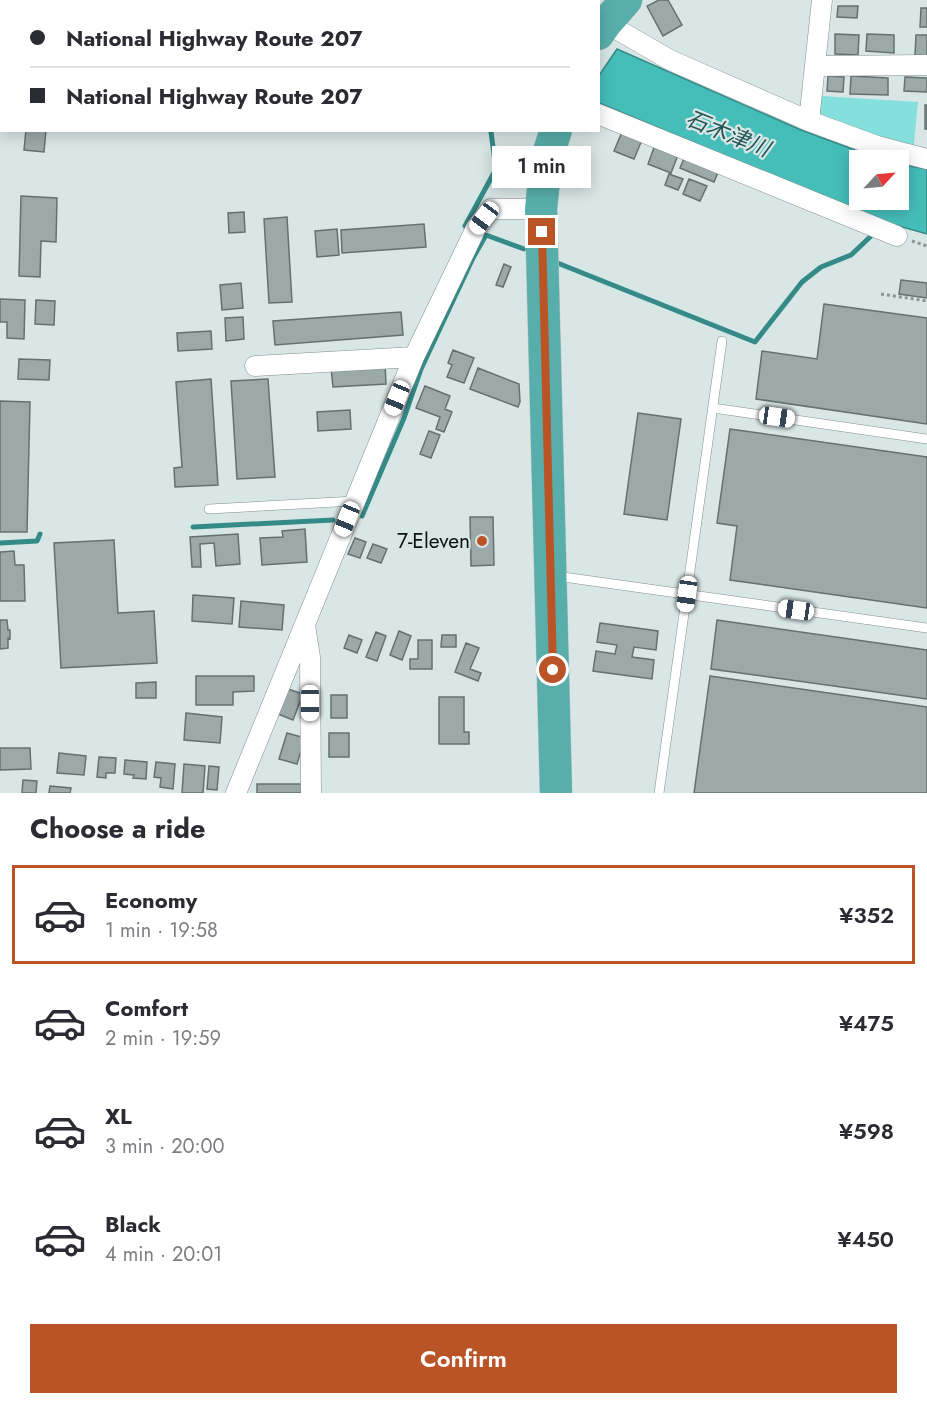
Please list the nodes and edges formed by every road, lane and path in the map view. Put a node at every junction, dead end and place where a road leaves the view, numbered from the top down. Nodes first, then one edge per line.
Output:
1 (822, 0) edge
2 (608, 22) edge
3 (927, 65) edge
4 (815, 66) junction
5 (600, 115) edge
6 (809, 121) junction
7 (555, 132) edge
8 (927, 159) edge
9 (541, 209) junction
10 (897, 236) dead end
11 (881, 294) dead end
12 (927, 301) edge
13 (722, 341) dead end
14 (414, 357) junction
15 (255, 366) dead end
16 (713, 408) junction
17 (927, 439) edge
18 (355, 501) junction
19 (209, 509) dead end
20 (550, 575) junction
21 (687, 594) junction
22 (305, 625) junction
23 (927, 628) edge
24 (236, 793) edge
25 (311, 793) edge
26 (556, 793) edge
27 (659, 793) edge

1 - 4 street
2 - 6 street
3 - 4 street
4 - 6 street
5 - 10 street
6 - 8 street
7 - 9 highway
9 - 14 street
9 - 20 highway
11 - 12 path
13 - 16 lane
14 - 15 street
14 - 18 street
16 - 17 lane
16 - 21 lane
18 - 19 lane
18 - 22 street
20 - 21 lane
20 - 26 highway
21 - 23 lane
21 - 27 lane
22 - 24 street
22 - 25 street

